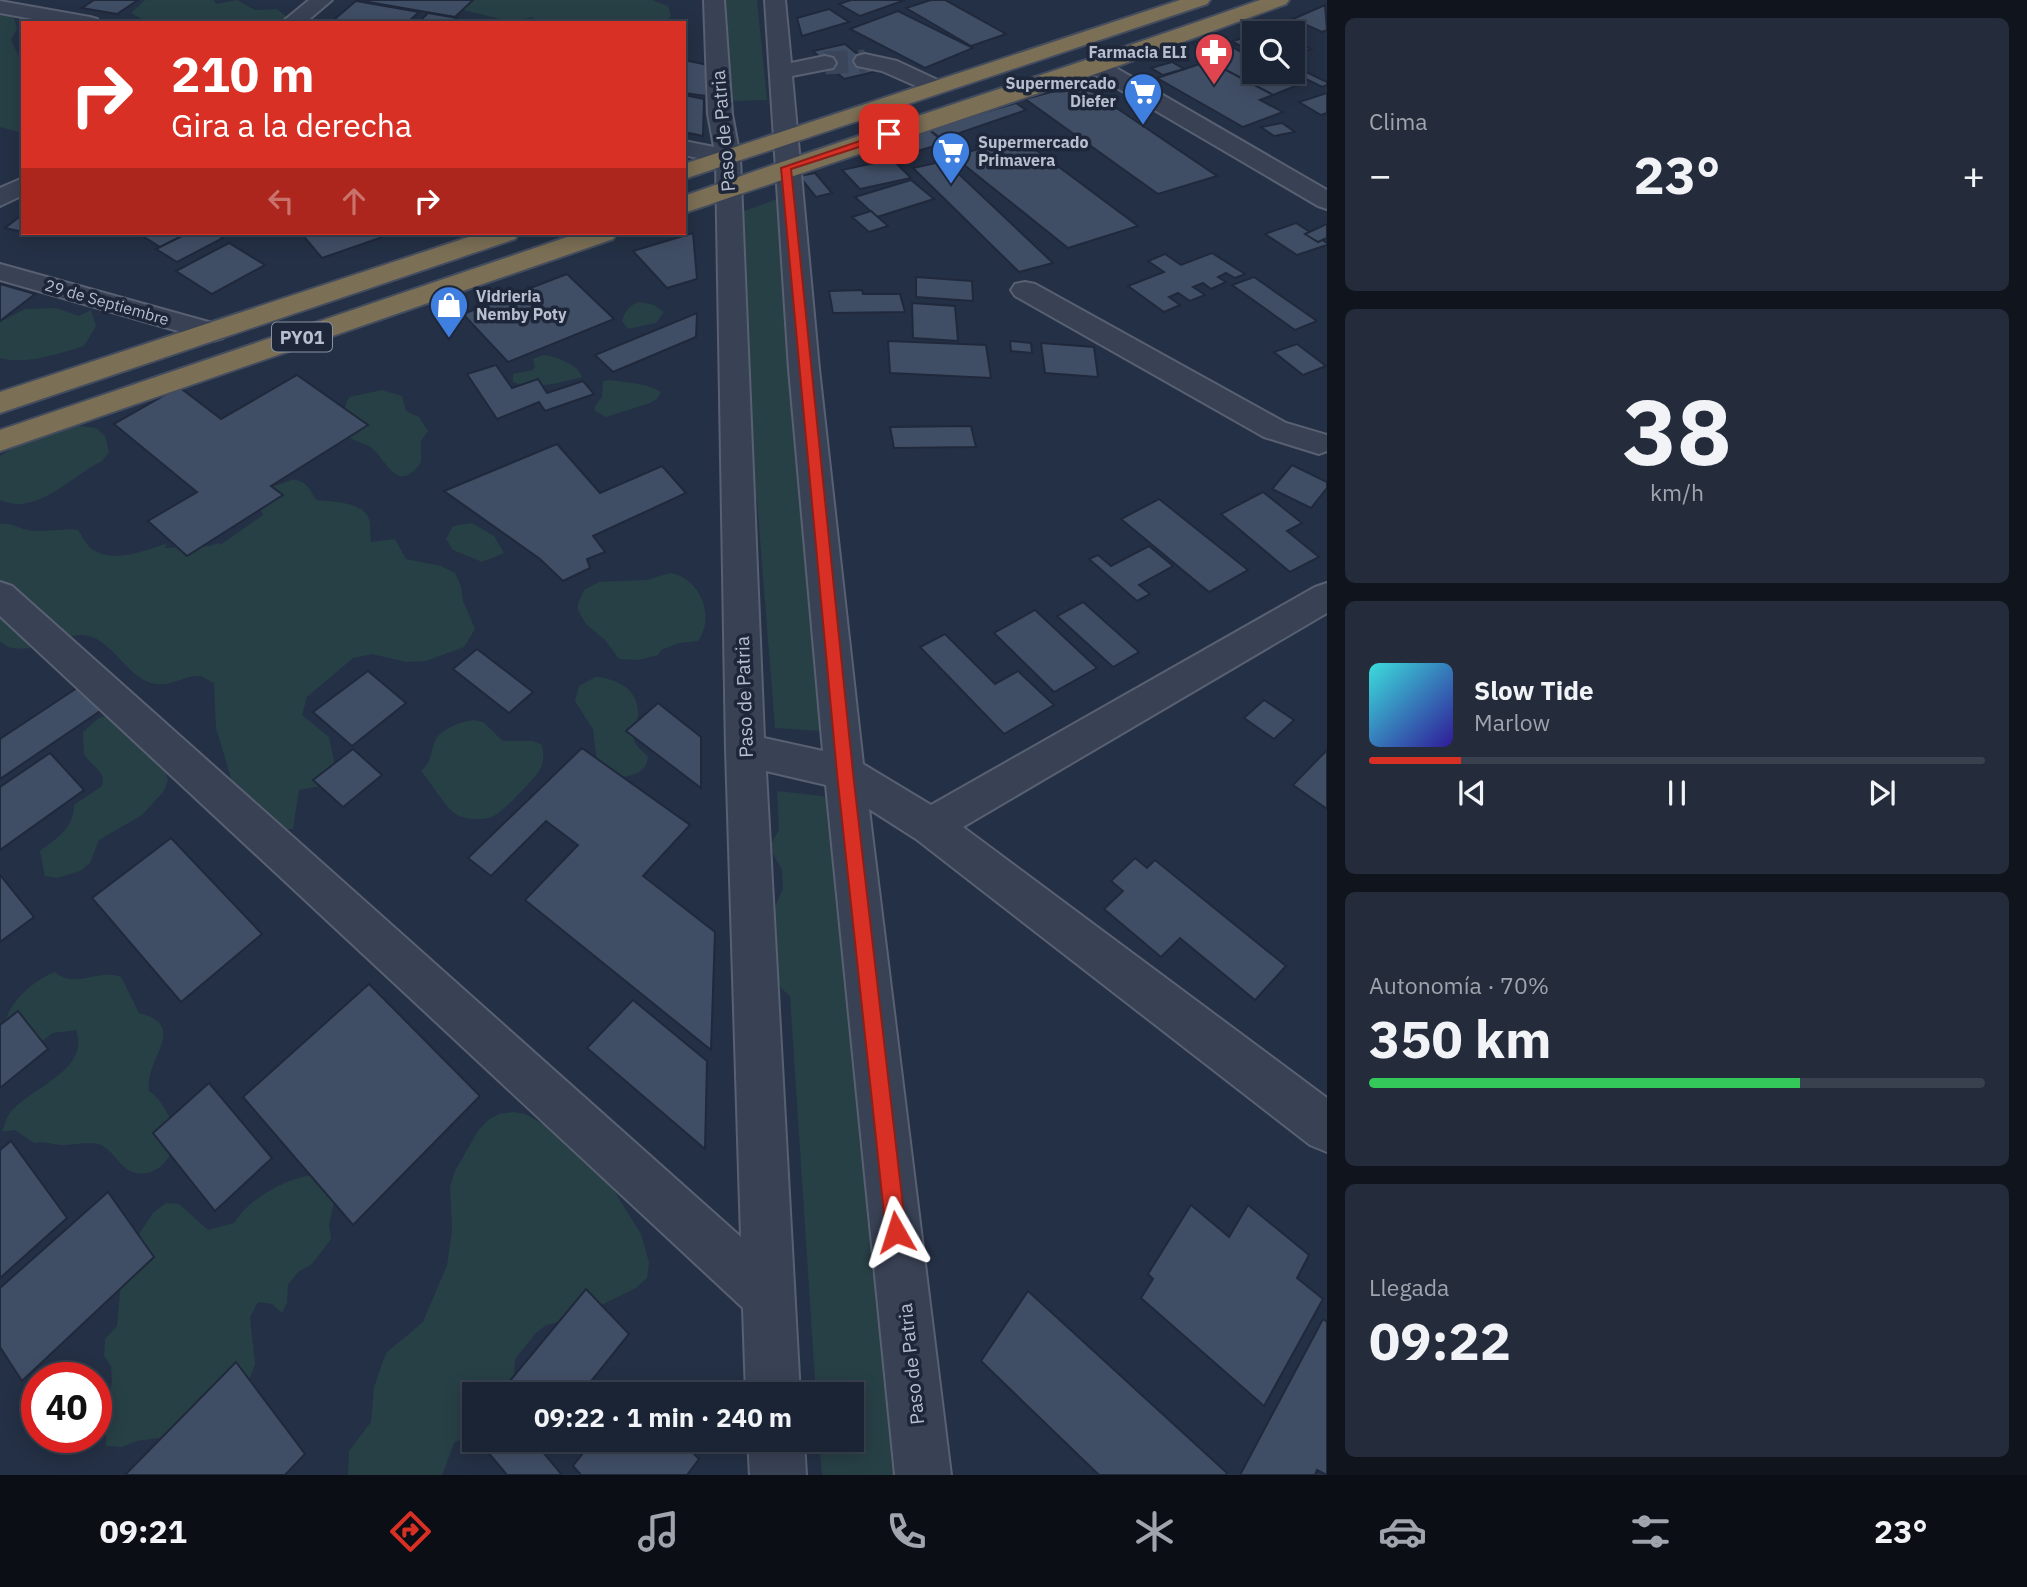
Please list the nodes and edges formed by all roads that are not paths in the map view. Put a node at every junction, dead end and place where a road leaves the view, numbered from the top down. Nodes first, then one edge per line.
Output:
1 (322, 0) edge
2 (713, 0) edge
3 (775, 0) edge
4 (1200, 0) edge
5 (1279, 0) edge
6 (5, 5) edge
7 (81, 21) edge
8 (294, 21) edge
9 (865, 61) tunnel mouth
10 (825, 63) tunnel mouth
11 (1096, 66) junction
12 (780, 72) junction
13 (934, 87) junction
14 (782, 110) junction
15 (720, 114) junction
16 (686, 149) edge
17 (785, 154) junction
18 (686, 172) edge
19 (728, 174) junction
20 (21, 186) edge
21 (0, 198) edge
22 (1327, 201) edge
23 (686, 204) edge
24 (500, 235) edge
25 (598, 235) edge
26 (0, 272) edge
27 (1025, 290) dead end
28 (213, 332) junction
29 (0, 403) edge
30 (0, 441) edge
31 (1324, 444) edge
32 (0, 595) edge
33 (1327, 596) edge
34 (746, 750) junction
35 (845, 773) junction
36 (930, 826) junction
37 (1327, 1128) edge
38 (767, 1295) junction
39 (772, 1382) edge
40 (777, 1452) edge
41 (778, 1475) edge
42 (923, 1475) edge

1 - 8 street
2 - 15 street, Paso de Patria
3 - 12 street, Paso de Patria
4 - 13 highway
5 - 11 highway
6 - 7 street
9 - 13 street
10 - 12 street
11 - 17 highway
11 - 22 street
12 - 14 street, Paso de Patria
13 - 17 highway
14 - 15 street
14 - 17 street, Paso de Patria
15 - 19 street, Paso de Patria
16 - 19 street
17 - 19 highway
17 - 35 street, Paso de Patria
18 - 19 highway
19 - 23 highway
19 - 34 street, Paso de Patria
20 - 21 street
24 - 28 highway, PY01
25 - 30 highway, PY01
26 - 28 street, 29 de Septiembre
27 - 31 street
28 - 29 highway, PY01
32 - 38 street
33 - 36 street
34 - 35 street
34 - 38 street, Paso de Patria
35 - 36 street
35 - 42 street, Paso de Patria
36 - 37 street
38 - 39 street, Paso de Patria
40 - 41 street

